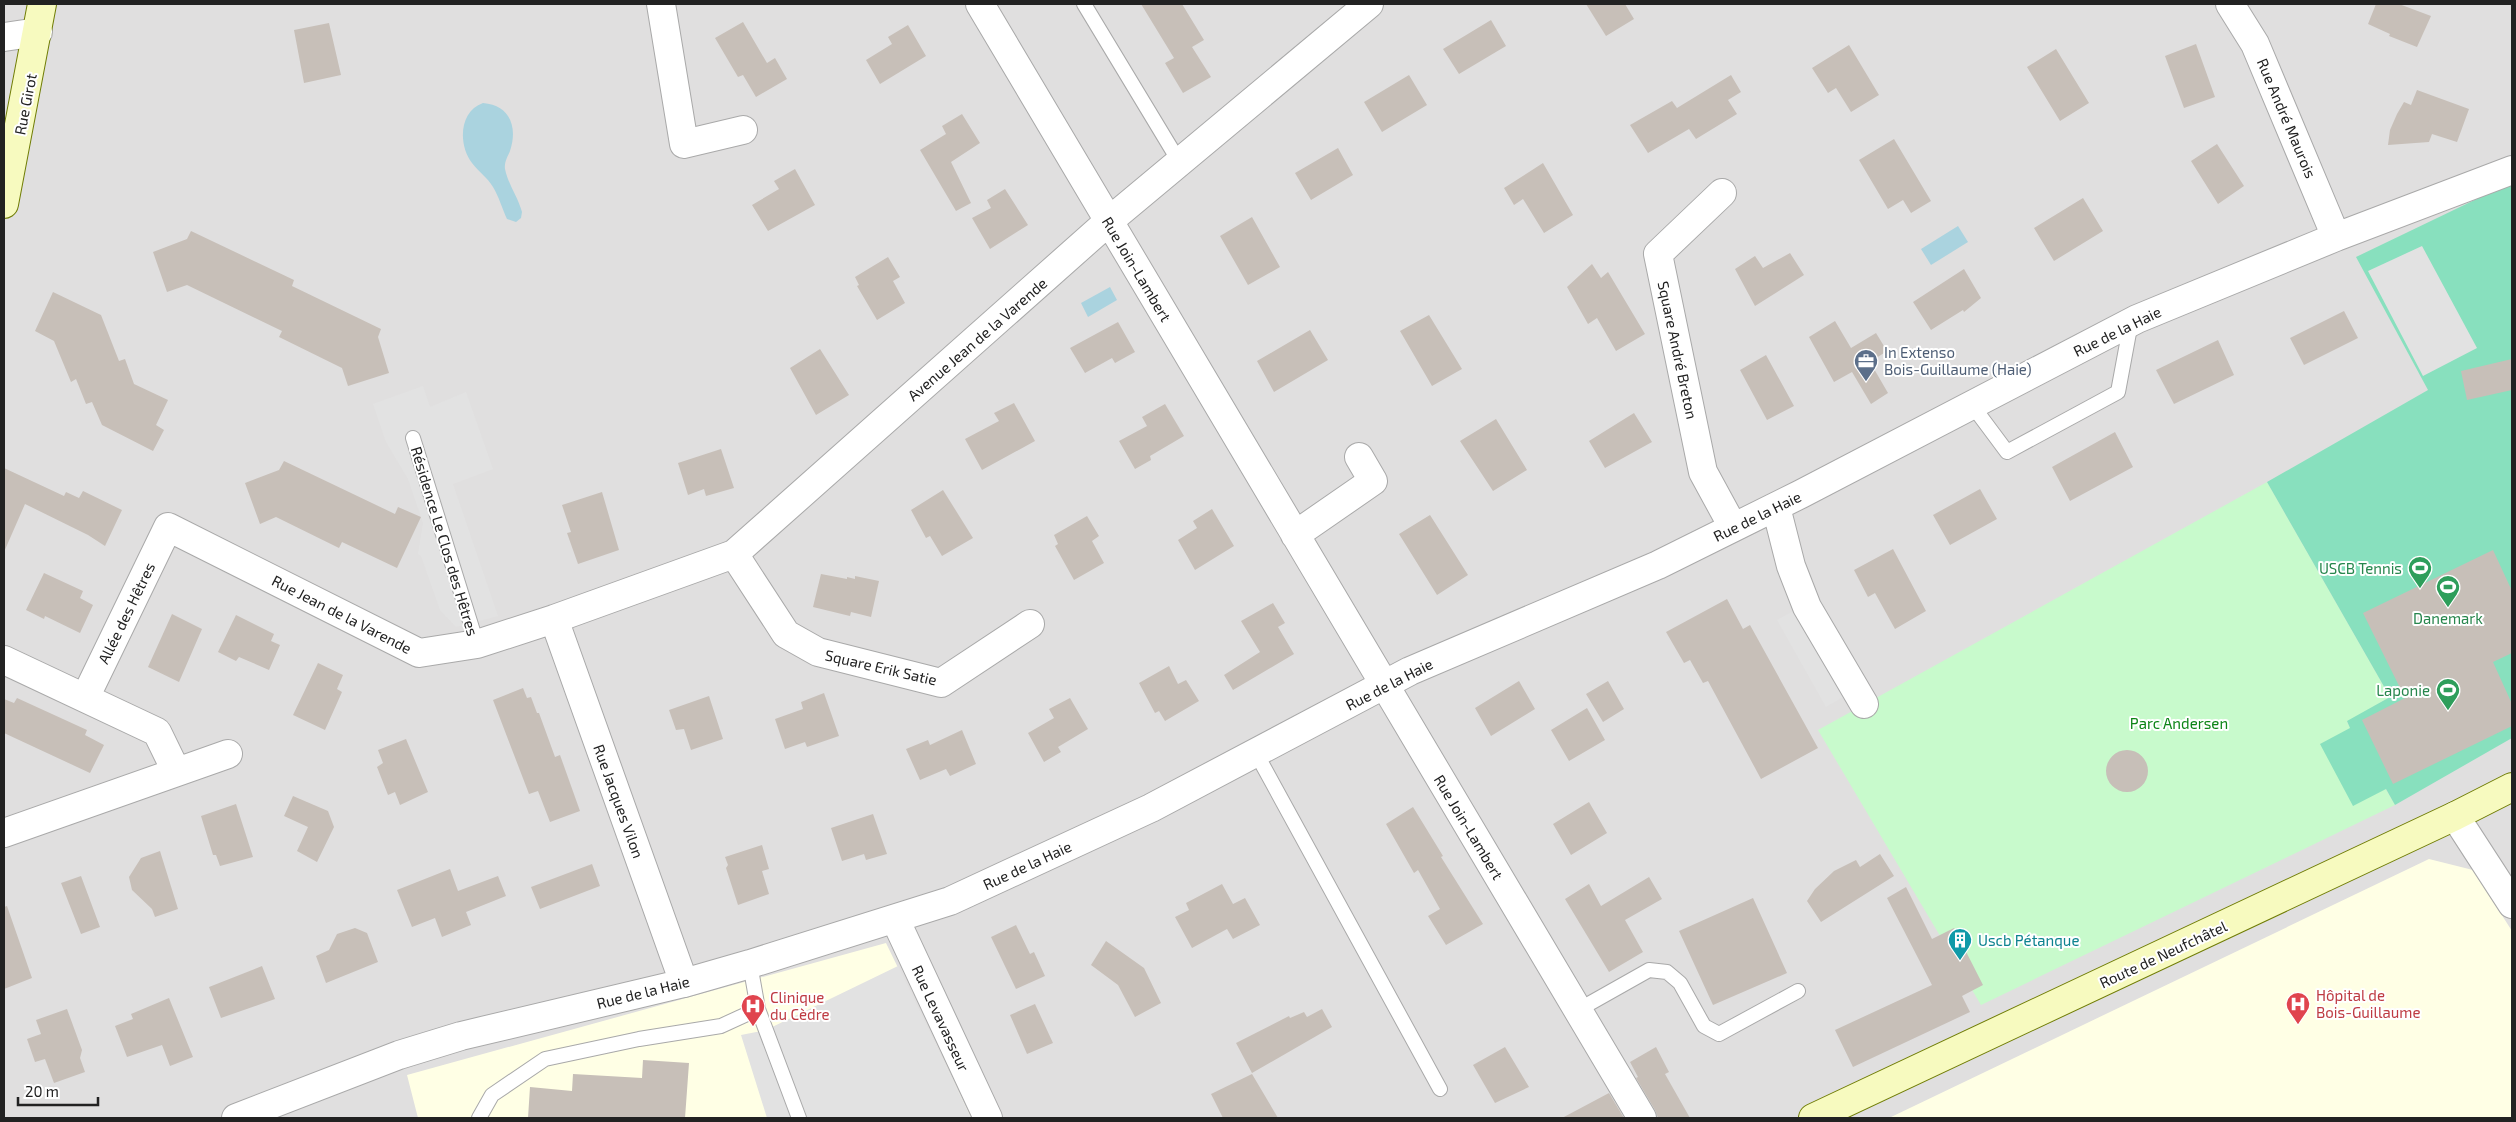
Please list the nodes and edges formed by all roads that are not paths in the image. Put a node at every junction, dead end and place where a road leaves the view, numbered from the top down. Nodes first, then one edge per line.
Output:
1 (42, 4) edge
2 (661, 4) edge
3 (980, 4) edge
4 (1084, 4) edge
5 (1369, 4) edge
6 (2230, 4) edge
7 (38, 32) junction
8 (4, 37) edge
9 (743, 130) dead end
10 (1180, 163) junction
11 (2512, 170) edge
12 (1722, 193) dead end
13 (4, 204) edge
14 (1109, 222) junction
15 (2336, 237) junction
16 (2132, 322) junction
17 (1972, 405) junction
18 (413, 438) dead end
19 (1359, 456) dead end
20 (1776, 507) junction
21 (168, 527) joint
22 (1733, 527) junction
23 (1295, 535) junction
24 (734, 554) junction
25 (554, 619) junction
26 (1030, 624) dead end
27 (477, 644) junction
28 (4, 660) edge
29 (1385, 686) junction
30 (85, 698) junction
31 (1864, 704) dead end
32 (1256, 753) junction
33 (228, 754) dead end
34 (176, 771) junction
35 (2512, 787) edge
36 (2456, 816) junction
37 (4, 833) edge
38 (2512, 904) edge
39 (895, 919) junction
40 (750, 964) junction
41 (684, 983) junction
42 (1798, 992) dead end
43 (758, 1009) junction
44 (1578, 1010) junction
45 (1440, 1089) dead end
46 (236, 1118) edge
47 (479, 1118) edge
48 (799, 1118) edge
49 (988, 1118) edge
50 (1642, 1118) edge
51 (1814, 1118) edge

1 - 7 main road, Rue Girot
2 - 9 street
3 - 14 street, Rue Join-Lambert
4 - 10 lane
5 - 10 street, Avenue Jean de la Varende
6 - 15 street, Rue André Maurois
7 - 8 street
7 - 13 main road, Rue Girot
10 - 14 street, Avenue Jean de la Varende
11 - 15 street, Rue de la Haie
12 - 22 street, Square André Breton
14 - 23 street, Rue Join-Lambert
14 - 24 street, Avenue Jean de la Varende
15 - 16 street, Rue de la Haie
16 - 17 street, Rue de la Haie
16 - 17 lane
17 - 20 street, Rue de la Haie
18 - 27 lane, Résidence Le Clos des Hêtres
19 - 23 street
20 - 22 street, Rue de la Haie
20 - 31 street
21 - 27 street, Rue Jean de la Varende
21 - 30 street, Allée des Hêtres
22 - 29 street, Rue de la Haie
23 - 29 street, Rue Join-Lambert
24 - 25 street, Avenue Jean de la Varende
24 - 26 street, Square Erik Satie
25 - 27 street, Rue Jean de la Varende
25 - 41 street, Rue Jacques Vilon
28 - 30 street
29 - 32 street, Rue de la Haie
29 - 44 street, Rue Join-Lambert
30 - 34 street
32 - 39 street, Rue de la Haie
32 - 45 lane
33 - 34 street
34 - 37 street
35 - 36 main road, Route de Neufchâtel
36 - 38 street
36 - 51 main road, Route de Neufchâtel
39 - 40 street, Rue de la Haie
39 - 49 street, Rue Levavasseur
40 - 41 street, Rue de la Haie
40 - 43 lane
41 - 46 street, Rue de la Haie
42 - 44 lane
43 - 47 lane
43 - 48 lane
44 - 50 street, Rue Join-Lambert

